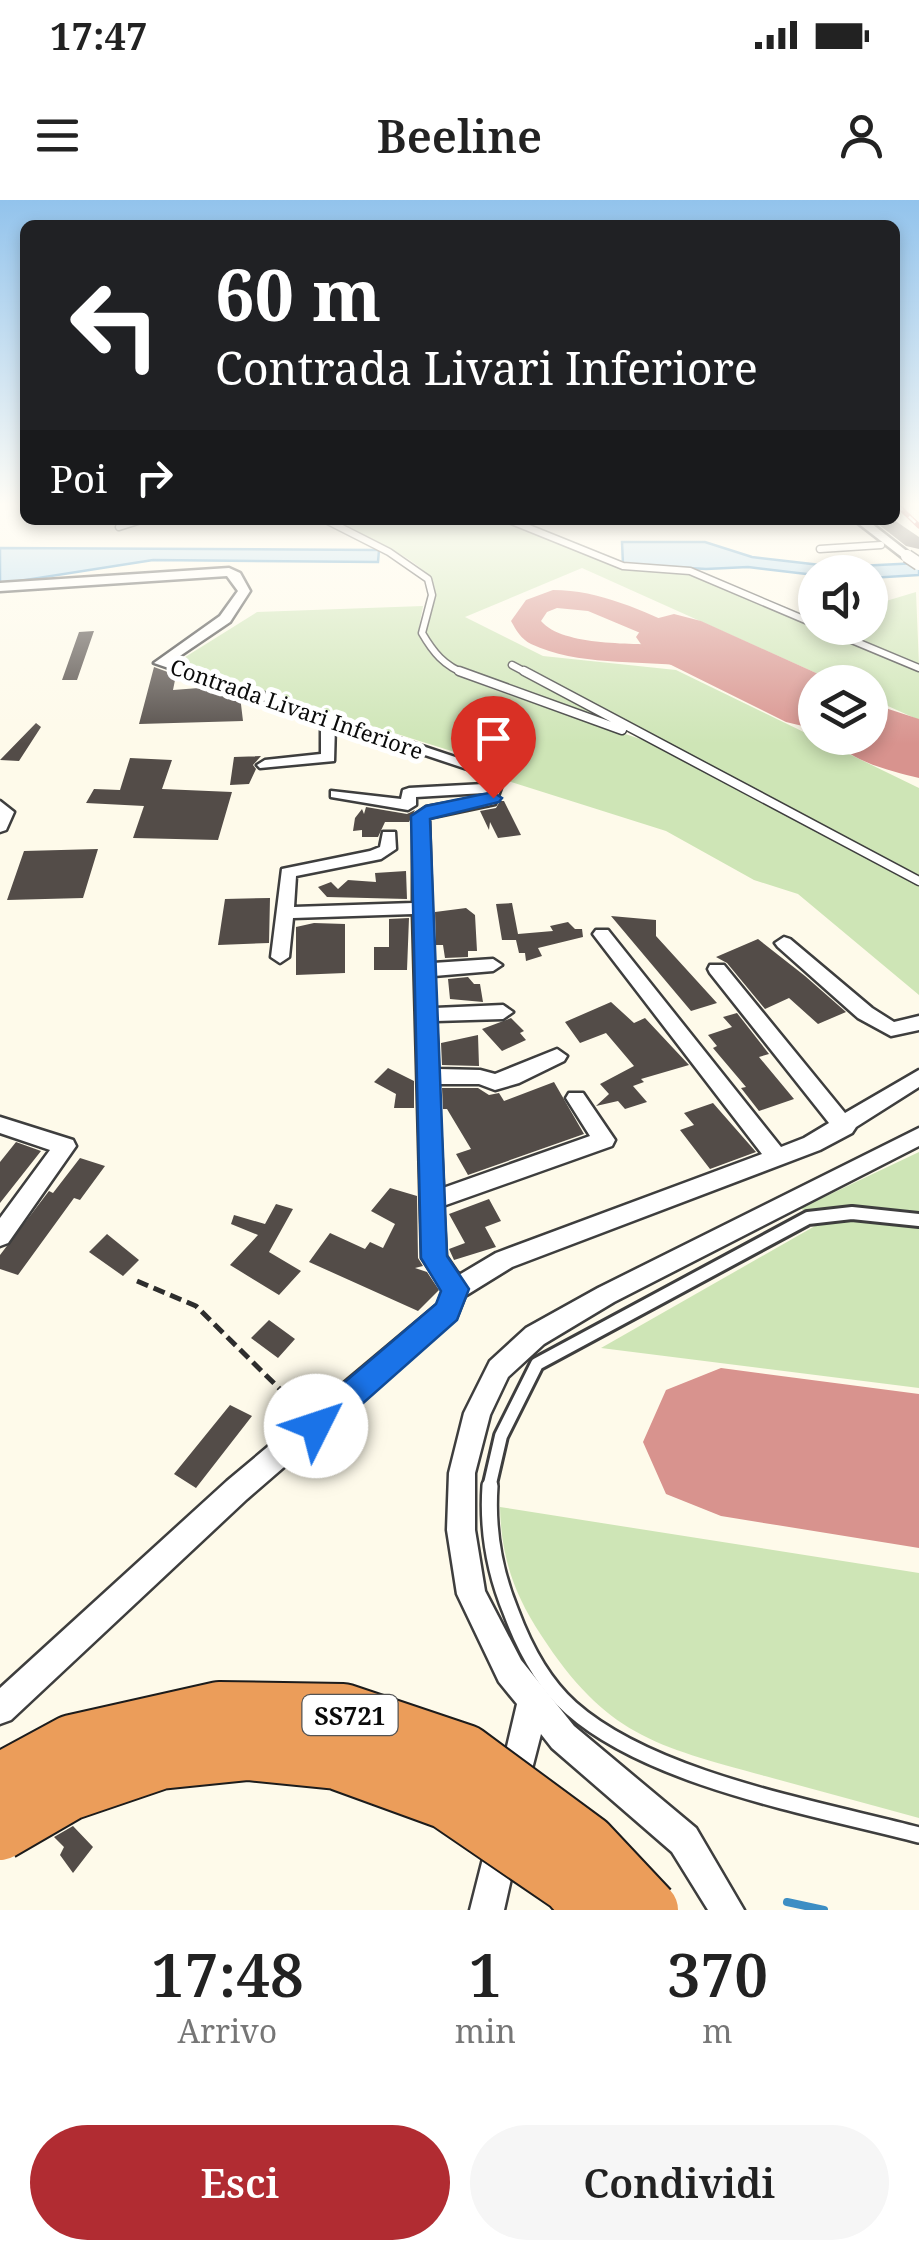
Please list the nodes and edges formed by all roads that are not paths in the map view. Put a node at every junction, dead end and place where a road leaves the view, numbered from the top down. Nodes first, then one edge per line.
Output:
1 (49, 584) edge
2 (240, 584) edge
3 (429, 584) edge
4 (720, 584) edge
5 (0, 587) edge
6 (798, 617) edge
7 (864, 645) edge
8 (512, 665) dead end
9 (919, 668) edge
10 (328, 720) junction
11 (661, 744) junction
12 (264, 765) dead end
13 (493, 788) junction
14 (337, 794) dead end
15 (0, 806) edge
16 (0, 827) edge
17 (388, 835) dead end
18 (919, 881) edge
19 (422, 908) junction
20 (285, 913) junction
21 (602, 934) dead end
22 (784, 943) dead end
23 (280, 957) dead end
24 (493, 965) dead end
25 (717, 969) dead end
26 (427, 970) junction
27 (503, 1012) dead end
28 (428, 1015) junction
29 (919, 1022) edge
30 (557, 1056) dead end
31 (430, 1076) junction
32 (919, 1076) edge
33 (576, 1098) dead end
34 (0, 1125) edge
35 (844, 1127) junction
36 (919, 1136) edge
37 (776, 1158) junction
38 (432, 1201) junction
39 (919, 1220) edge
40 (0, 1236) edge
41 (456, 1289) junction
42 (533, 1699) junction
43 (0, 1709) edge
44 (0, 1783) edge
45 (0, 1831) edge
46 (919, 1835) edge
47 (487, 1910) edge
48 (593, 1910) edge
49 (649, 1910) edge
50 (727, 1910) edge

1 - 5 street, Contrada Livari Inferiore
2 - 10 street, Contrada Livari Inferiore
3 - 11 lane
4 - 6 lane
7 - 9 lane
8 - 11 lane
10 - 12 street
10 - 13 street, Contrada Livari Inferiore
11 - 18 lane
13 - 14 street
13 - 19 street
15 - 16 street
17 - 20 street
19 - 20 street
19 - 26 street
20 - 23 street
21 - 37 street
22 - 29 street
24 - 26 street
25 - 35 street
26 - 28 street
27 - 28 street
28 - 31 street
30 - 31 street
31 - 38 street
32 - 35 street
33 - 38 street
34 - 40 street
35 - 37 street
36 - 42 street
37 - 41 street
38 - 41 street
39 - 46 lane
41 - 43 street
42 - 47 street
42 - 50 street
44 - 49 highway, SS721, bridge
45 - 48 highway, SS721, bridge

